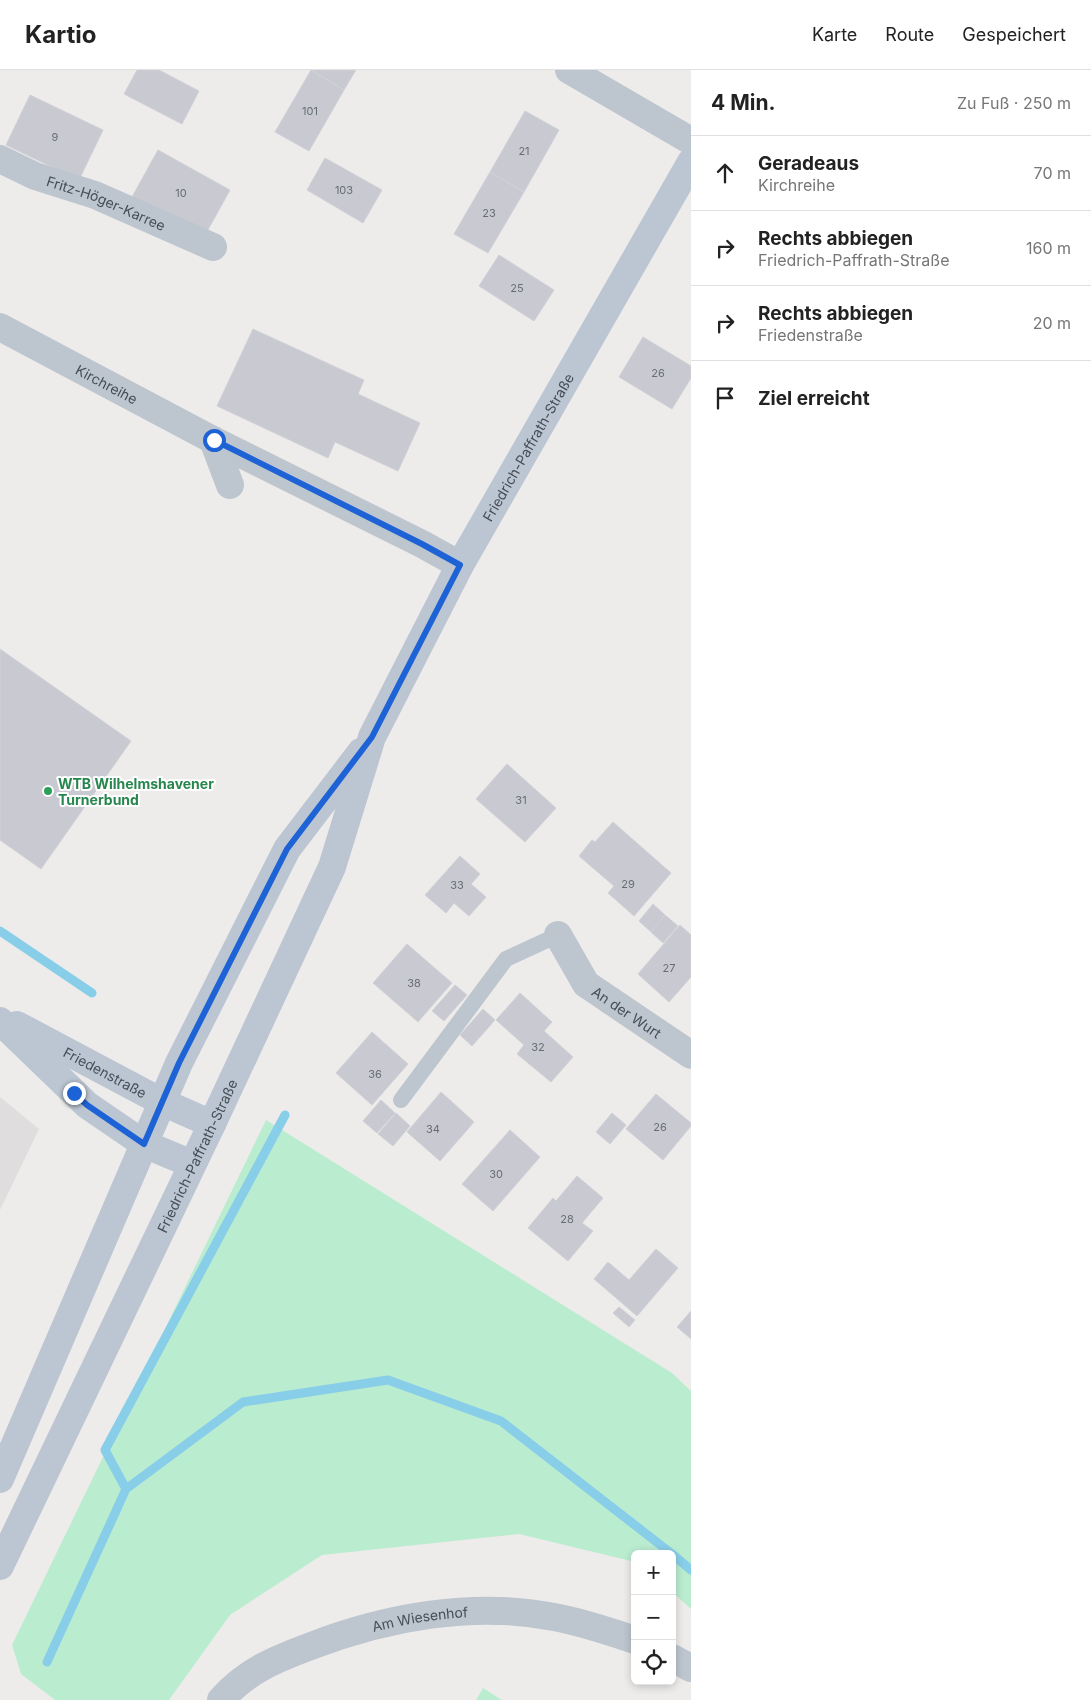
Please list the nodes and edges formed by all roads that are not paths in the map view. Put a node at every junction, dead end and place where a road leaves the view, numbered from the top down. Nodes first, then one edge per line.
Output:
1 (569, 70) edge
2 (691, 141) edge
3 (0, 159) edge
4 (691, 162) edge
5 (213, 247) dead end
6 (0, 327) edge
7 (214, 440) junction
8 (230, 485) dead end
9 (460, 565) junction
10 (372, 737) junction
11 (558, 935) joint
12 (0, 1016) edge
13 (0, 1021) edge
14 (691, 1055) edge
15 (401, 1100) dead end
16 (162, 1102) junction
17 (212, 1124) junction
18 (144, 1144) junction
19 (192, 1164) junction
20 (0, 1479) edge
21 (0, 1566) edge
22 (631, 1639) edge
23 (676, 1660) edge
24 (691, 1668) edge
25 (221, 1700) edge

1 - 2 street
3 - 5 street, Fritz-Höger-Karree
4 - 9 main road, Friedrich-Paffrath-Straße
6 - 7 street, Kirchreihe
7 - 8 street
7 - 9 street, Kirchreihe
9 - 10 main road, Friedrich-Paffrath-Straße
10 - 16 main road, Friedrich-Paffrath-Straße
10 - 17 main road, Friedrich-Paffrath-Straße
11 - 14 street, An der Wurt
11 - 15 lane
12 - 16 main road, Friedenstraße
13 - 18 main road, Friedenstraße
16 - 17 main road, Friedenstraße
16 - 18 main road, Friedrich-Paffrath-Straße
17 - 19 main road, Friedrich-Paffrath-Straße
18 - 19 main road, Friedenstraße
18 - 20 main road, Friedrich-Paffrath-Straße
19 - 21 main road, Friedrich-Paffrath-Straße
22 - 25 street, Am Wiesenhof
23 - 24 street

